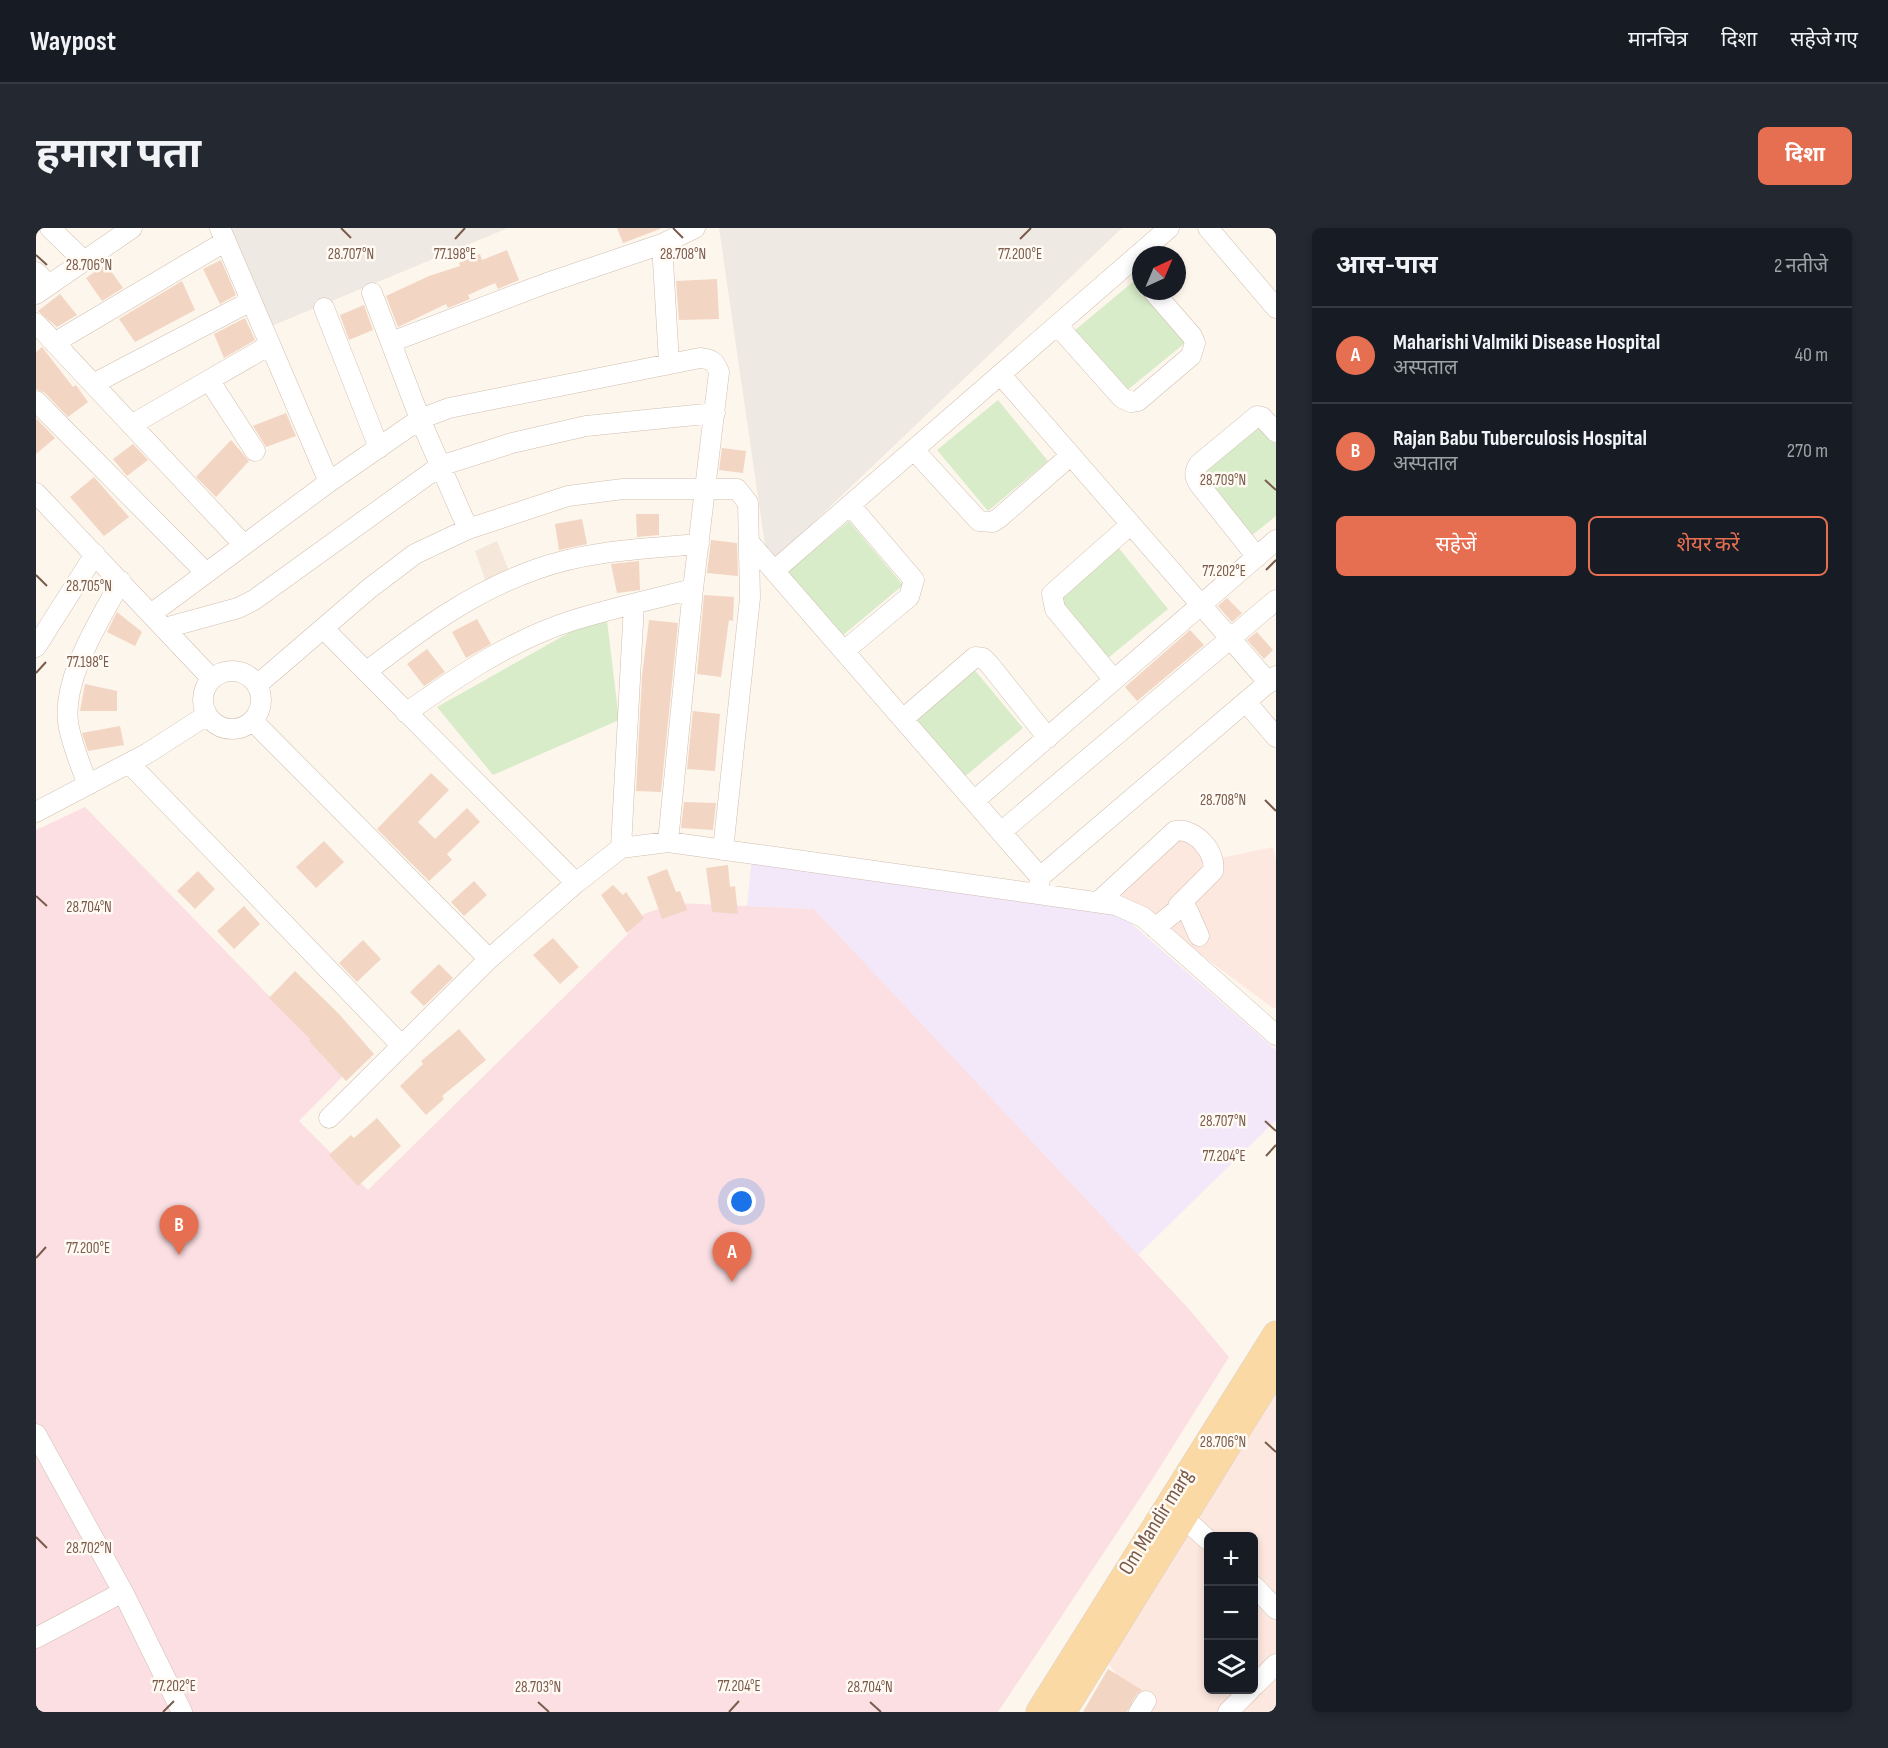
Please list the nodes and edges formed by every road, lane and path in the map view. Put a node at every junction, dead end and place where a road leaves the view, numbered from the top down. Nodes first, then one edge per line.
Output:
1 (51, 228) edge
2 (132, 228) edge
3 (695, 228) edge
4 (1169, 228) edge
5 (1208, 228) edge
6 (223, 235) edge
7 (662, 244) junction
8 (1155, 246) edge
9 (84, 261) junction
10 (1132, 273) edge
11 (40, 284) edge
12 (372, 293) dead end
13 (1161, 300) edge
14 (251, 302) junction
15 (1276, 308) edge
16 (324, 309) dead end
17 (36, 324) edge
18 (1058, 325) junction
19 (391, 342) junction
20 (54, 343) junction
21 (270, 345) junction
22 (669, 363) junction
23 (1001, 375) junction
24 (209, 380) junction
25 (93, 384) junction
26 (36, 401) edge
27 (715, 412) junction
28 (420, 419) junction
29 (131, 425) junction
30 (1276, 432) edge
31 (379, 448) junction
32 (914, 450) junction
33 (255, 452) dead end
34 (1070, 456) junction
35 (440, 466) junction
36 (329, 482) junction
37 (707, 488) junction
38 (36, 493) edge
39 (850, 505) junction
40 (1130, 525) junction
41 (468, 529) junction
42 (1276, 540) edge
43 (749, 542) junction
44 (699, 544) junction
45 (244, 545) junction
46 (95, 554) junction
47 (1257, 557) junction
48 (774, 571) junction
49 (206, 573) junction
50 (121, 581) junction
51 (693, 590) junction
52 (1276, 600) edge
53 (634, 604) junction
54 (1201, 606) junction
55 (158, 621) junction
56 (324, 629) junction
57 (38, 639) edge
58 (1228, 640) junction
59 (844, 651) junction
60 (366, 672) junction
61 (212, 679) junction
62 (1114, 680) junction
63 (1272, 680) edge
64 (257, 685) junction
65 (1246, 702) junction
66 (406, 713) junction
67 (207, 715) junction
68 (903, 719) junction
69 (253, 721) junction
70 (1276, 737) edge
71 (1048, 738) junction
72 (129, 763) junction
73 (88, 785) junction
74 (974, 801) junction
75 (36, 812) edge
76 (1001, 832) junction
77 (668, 842) junction
78 (621, 848) junction
79 (723, 850) junction
80 (576, 883) junction
81 (1039, 886) junction
82 (1098, 902) junction
83 (1179, 906) junction
84 (1155, 928) junction
85 (1198, 936) dead end
86 (489, 959) junction
87 (1276, 1035) edge
88 (402, 1046) junction
89 (329, 1118) dead end
90 (1276, 1334) edge
91 (1276, 1368) edge
92 (36, 1434) edge
93 (1176, 1510) junction
94 (1204, 1535) edge
95 (1258, 1590) edge
96 (123, 1592) junction
97 (1276, 1609) edge
98 (36, 1638) edge
99 (1083, 1660) junction
100 (1276, 1664) edge
101 (1258, 1682) edge
102 (1246, 1694) edge
103 (182, 1712) edge
104 (1039, 1712) edge
105 (1063, 1712) edge
106 (1228, 1712) edge

1 - 9 street
2 - 9 street
3 - 7 street
4 - 8 street
5 - 15 street
6 - 14 street
6 - 20 street
7 - 19 street
7 - 22 street
9 - 11 street
10 - 18 street
12 - 19 street
13 - 18 street
14 - 21 street
14 - 25 street
16 - 31 street
17 - 20 street
18 - 23 street
19 - 28 street
20 - 25 street
21 - 24 street
21 - 36 street
22 - 27 street
22 - 28 street
23 - 32 street
23 - 34 street
24 - 29 street
24 - 33 street
25 - 29 street
26 - 49 street
27 - 35 street
27 - 37 street
28 - 31 street
28 - 35 street
29 - 45 street
30 - 47 street
31 - 36 street
32 - 34 street
32 - 39 street
34 - 40 street
35 - 41 street
35 - 55 street
36 - 45 street
37 - 41 street
37 - 43 street
37 - 44 street
38 - 46 street
39 - 48 street
39 - 59 street
40 - 54 street
40 - 62 street
41 - 56 street
42 - 47 street
43 - 48 street
43 - 79 street
44 - 51 street
44 - 60 street
45 - 49 street
46 - 50 street
46 - 57 street
47 - 54 street
48 - 59 street
49 - 55 street
50 - 55 street
50 - 73 street
51 - 53 street
51 - 77 street
52 - 58 street
53 - 66 street
53 - 78 street
54 - 58 street
54 - 62 street
55 - 61 street
56 - 60 street
56 - 64 street
58 - 63 street
58 - 76 street
59 - 68 street
60 - 66 street
61 - 64 street
61 - 67 street
62 - 71 street
63 - 65 street
64 - 69 street
65 - 70 street
65 - 81 street
66 - 80 street
67 - 69 street
67 - 72 street
68 - 71 street
68 - 74 street
69 - 86 street
71 - 74 street
72 - 73 street
72 - 88 street
73 - 75 street
74 - 76 street
76 - 81 street
77 - 78 street
77 - 79 street
78 - 80 street
79 - 81 street
80 - 86 street
81 - 82 street
82 - 83 street
82 - 84 street
83 - 84 street
83 - 85 street
84 - 87 street
86 - 88 street
88 - 89 street
90 - 93 main road, Om Mandir marg
91 - 93 main road, Om Mandir marg
92 - 96 street
93 - 94 street
93 - 99 main road, Om Mandir marg
95 - 97 street
96 - 98 street
96 - 103 street
99 - 104 main road, Om Mandir marg
99 - 105 main road, Om Mandir marg
100 - 101 street
102 - 106 street

